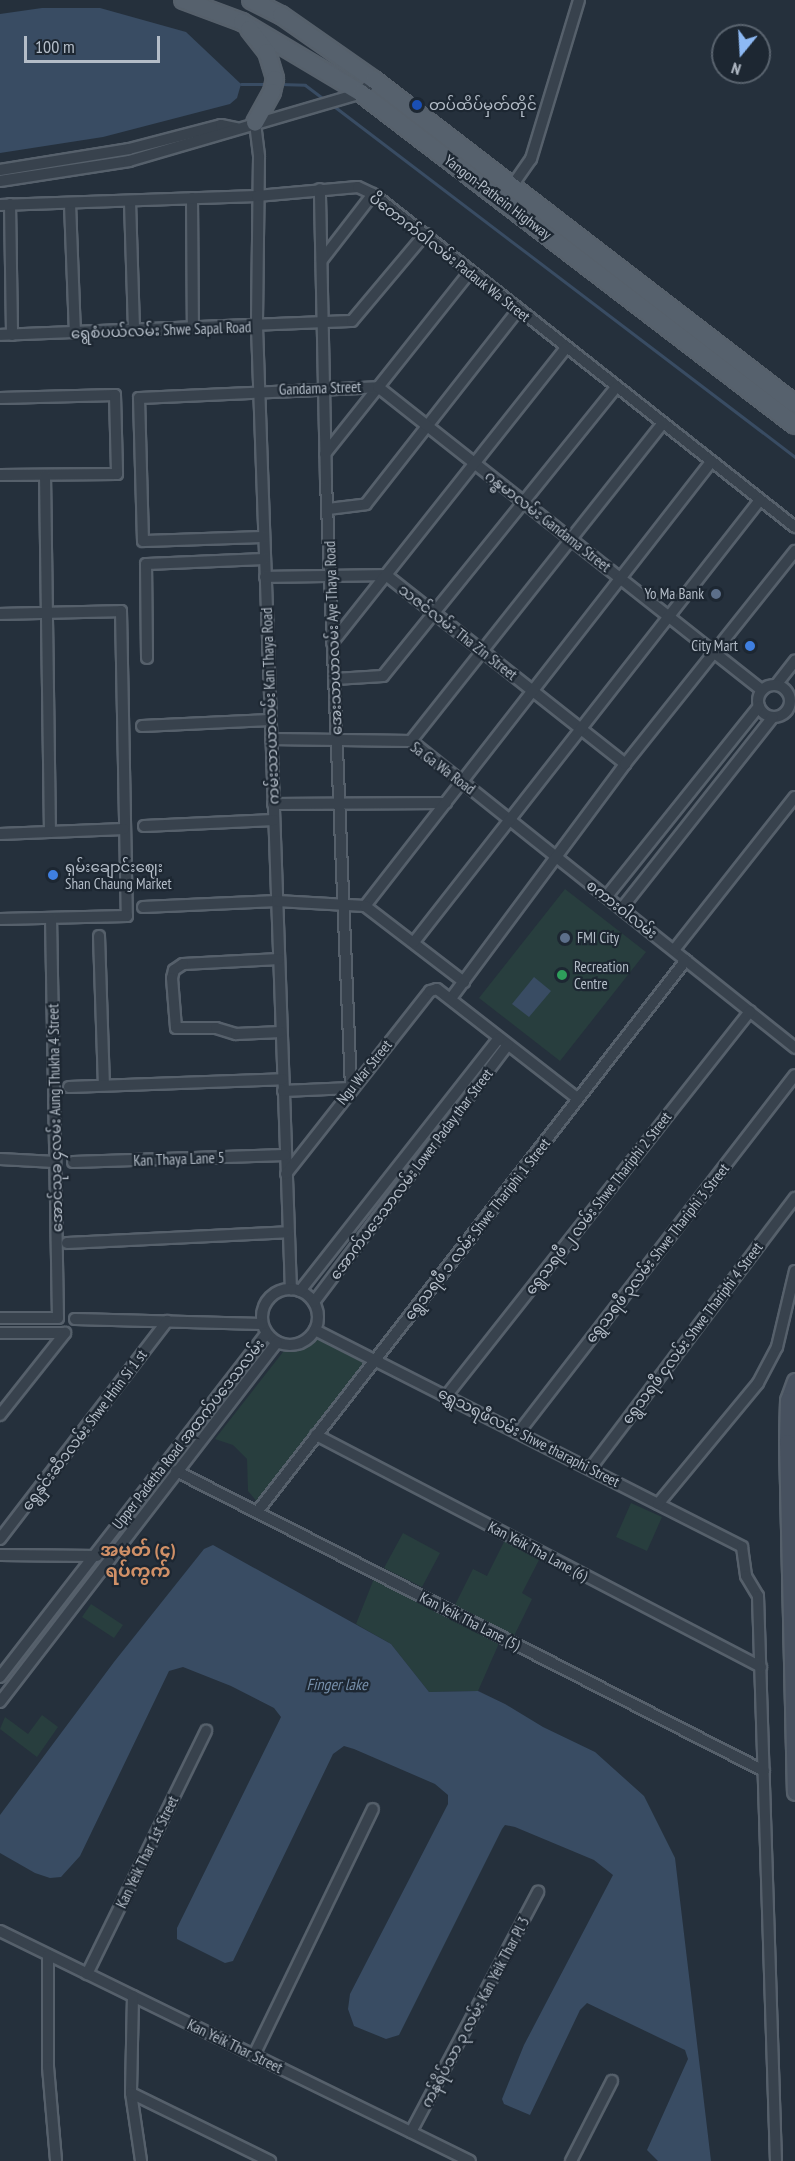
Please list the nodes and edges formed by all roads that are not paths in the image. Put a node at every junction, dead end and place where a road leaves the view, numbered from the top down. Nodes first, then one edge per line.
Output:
1 (183, 0) edge
2 (579, 0) edge
3 (250, 1) edge
4 (242, 22) junction
5 (374, 80) junction
6 (362, 93) junction
7 (255, 123) junction
8 (237, 128) junction
9 (0, 170) edge
10 (0, 181) edge
11 (512, 186) junction
12 (320, 189) junction
13 (373, 194) junction
14 (257, 196) junction
15 (192, 198) junction
16 (130, 202) junction
17 (5, 204) edge
18 (70, 204) junction
19 (425, 234) junction
20 (322, 260) junction
21 (470, 272) junction
22 (518, 310) junction
23 (321, 324) junction
24 (257, 327) junction
25 (193, 328) junction
26 (134, 330) junction
27 (75, 333) junction
28 (0, 335) edge
29 (12, 335) junction
30 (566, 348) junction
31 (323, 387) junction
32 (378, 387) junction
33 (616, 387) junction
34 (259, 391) junction
35 (0, 398) edge
36 (795, 404) edge
37 (662, 424) junction
38 (795, 424) edge
39 (428, 426) junction
40 (326, 454) junction
41 (711, 462) junction
42 (475, 463) junction
43 (0, 475) edge
44 (45, 475) junction
45 (760, 500) junction
46 (524, 502) junction
47 (328, 508) junction
48 (795, 527) edge
49 (264, 537) junction
50 (571, 539) junction
51 (795, 551) edge
52 (265, 560) junction
53 (331, 574) junction
54 (386, 575) junction
55 (265, 577) junction
56 (620, 579) junction
57 (49, 613) junction
58 (434, 613) junction
59 (0, 614) edge
60 (669, 617) junction
61 (332, 643) junction
62 (482, 651) junction
63 (713, 652) junction
64 (147, 658) dead end
65 (795, 661) edge
66 (335, 679) junction
67 (776, 685) junction
68 (761, 690) junction
69 (533, 691) junction
70 (792, 691) edge
71 (759, 706) junction
72 (792, 712) edge
73 (773, 717) junction
74 (270, 720) junction
75 (142, 726) dead end
76 (580, 729) junction
77 (271, 739) junction
78 (336, 740) junction
79 (411, 741) junction
80 (625, 764) junction
81 (462, 782) junction
82 (795, 797) edge
83 (340, 803) junction
84 (446, 803) junction
85 (273, 804) junction
86 (274, 820) junction
87 (510, 820) junction
88 (144, 826) dead end
89 (124, 829) junction
90 (50, 832) junction
91 (0, 834) edge
92 (556, 858) junction
93 (607, 896) junction
94 (277, 901) junction
95 (342, 903) junction
96 (366, 906) junction
97 (143, 908) dead end
98 (622, 908) junction
99 (51, 918) junction
100 (0, 919) edge
101 (99, 936) dead end
102 (414, 942) junction
103 (674, 950) junction
104 (279, 959) junction
105 (686, 960) junction
106 (464, 982) junction
107 (452, 997) junction
108 (750, 1011) junction
109 (281, 1032) junction
110 (499, 1038) junction
111 (508, 1045) junction
112 (795, 1048) edge
113 (795, 1074) edge
114 (283, 1079) junction
115 (104, 1085) junction
116 (69, 1087) dead end
117 (351, 1088) junction
118 (283, 1091) junction
119 (578, 1098) junction
120 (285, 1155) junction
121 (0, 1159) edge
122 (55, 1162) junction
123 (73, 1162) dead end
124 (286, 1174) junction
125 (795, 1198) edge
126 (288, 1232) junction
127 (67, 1243) dead end
128 (795, 1271) edge
129 (295, 1290) junction
130 (314, 1302) junction
131 (0, 1318) edge
132 (75, 1319) dead end
133 (167, 1321) junction
134 (264, 1329) junction
135 (315, 1330) junction
136 (0, 1333) edge
137 (277, 1342) junction
138 (377, 1359) junction
139 (795, 1381) edge
140 (447, 1395) junction
141 (0, 1415) edge
142 (519, 1432) junction
143 (315, 1435) junction
144 (590, 1468) junction
145 (176, 1471) junction
146 (658, 1504) junction
147 (257, 1512) junction
148 (0, 1539) edge
149 (0, 1555) edge
150 (94, 1556) junction
151 (112, 1556) junction
152 (792, 1591) edge
153 (760, 1667) junction
154 (0, 1677) edge
155 (0, 1702) edge
156 (206, 1731) dead end
157 (764, 1771) junction
158 (795, 1785) edge
159 (795, 1792) edge
160 (373, 1809) dead end
161 (538, 1892) dead end
162 (0, 1931) edge
163 (48, 1954) junction
164 (87, 1974) junction
165 (133, 1996) junction
166 (254, 2055) junction
167 (612, 2080) dead end
168 (131, 2093) junction
169 (411, 2132) junction
170 (56, 2161) edge
171 (141, 2161) edge
172 (270, 2161) edge
173 (470, 2161) edge
174 (571, 2161) edge
175 (776, 2161) edge

1 - 4 main road, Yangon-Pathein Highway
2 - 11 street
3 - 5 main road, Yangon-Pathein Highway
4 - 6 main road, Yangon-Pathein Highway
4 - 7 main road
5 - 6 street
5 - 11 main road, Yangon-Pathein Highway
6 - 7 street
6 - 38 main road, Yangon-Pathein Highway
7 - 8 street
7 - 14 street, ကမ်းသာယာလမ်း Kan Thaya Road
8 - 9 street
8 - 10 street
11 - 36 main road, Yangon-Pathein Highway
12 - 13 street, ပိတောက်ဝါလမ်း Padauk Wa Street
12 - 14 street, ပိတောက်ဝါလမ်း Padauk Wa Street
12 - 20 street, အေးသာယာလမ်း Aye Thaya Road
13 - 19 street, ပိတောက်ဝါလမ်း Padauk Wa Street
13 - 20 street
14 - 15 street, ပိတောက်ဝါလမ်း Padauk Wa Street
14 - 24 street, ကမ်းသာယာလမ်း Kan Thaya Road
15 - 16 street, ပိတောက်ဝါလမ်း Padauk Wa Street
15 - 25 street
16 - 18 street, ပိတောက်ဝါလမ်း Padauk Wa Street
16 - 26 street
17 - 18 street, ပိတောက်ဝါလမ်း Padauk Wa Street
17 - 29 street
18 - 27 street
19 - 21 street, ပိတောက်ဝါလမ်း Padauk Wa Street
19 - 23 street, ရွေစံပယ်လမ်း Shwe Sapal Road
20 - 23 street, အေးသာယာလမ်း Aye Thaya Road
21 - 22 street, ပိတောက်ဝါလမ်း Padauk Wa Street
21 - 32 street
22 - 30 street, ပိတောက်ဝါလမ်း Padauk Wa Street
22 - 39 street
23 - 24 street, ရွေစံပယ်လမ်း Shwe Sapal Road
23 - 31 street, အေးသာယာလမ်း Aye Thaya Road
24 - 25 street, ရွေစံပယ်လမ်း Shwe Sapal Road
24 - 34 street, ကမ်းသာယာလမ်း Kan Thaya Road
25 - 26 street, ရွေစံပယ်လမ်း Shwe Sapal Road
26 - 27 street, ရွေစံပယ်လမ်း Shwe Sapal Road
27 - 29 street, ရွေစံပယ်လမ်း Shwe Sapal Road
28 - 29 street, ရွေစံပယ်လမ်း Shwe Sapal Road
30 - 33 street, ပိတောက်ဝါလမ်း Padauk Wa Street
30 - 42 street
31 - 32 street, Gandama Street
31 - 34 street, Gandama Street
31 - 40 street, အေးသာယာလမ်း Aye Thaya Road
32 - 39 street, Gandama Street
32 - 40 street
33 - 37 street, ပိတောက်ဝါလမ်း Padauk Wa Street
33 - 46 street
34 - 49 street, ကမ်းသာယာလမ်း Kan Thaya Road
34 - 49 street, Gandama Street
35 - 44 street
37 - 41 street, ပိတောက်ဝါလမ်း Padauk Wa Street
37 - 50 street
39 - 42 street, Gandama Street
39 - 47 street
40 - 47 street, အေးသာယာလမ်း Aye Thaya Road
41 - 45 street, ပိတောက်ဝါလမ်း Padauk Wa Street
41 - 56 street
42 - 46 street, ဂန္ဓမာလမ်း Gandama Street
42 - 54 street
43 - 44 street
44 - 57 street
45 - 48 street, ပိတောက်ဝါလမ်း Padauk Wa Street
45 - 60 street
46 - 50 street, ဂန္ဓမာလမ်း Gandama Street
46 - 58 street
47 - 53 street, အေးသာယာလမ်း Aye Thaya Road
49 - 52 street, ကမ်းသာယာလမ်း Kan Thaya Road
50 - 56 street, ဂန္ဓမာလမ်း Gandama Street
50 - 62 street
51 - 63 street
52 - 55 street, ကမ်းသာယာလမ်း Kan Thaya Road
52 - 64 street
53 - 54 street, သဇင်လမ်း Tha Zin Street
53 - 55 street, သဇင်လမ်း Tha Zin Street
53 - 61 street, အေးသာယာလမ်း Aye Thaya Road
54 - 58 street, သဇင်လမ်း Tha Zin Street
54 - 61 street
55 - 74 street, ကမ်းသာယာလမ်း Kan Thaya Road
56 - 60 street
56 - 69 street
57 - 59 street
57 - 89 street
57 - 90 street
58 - 62 street, သဇင်လမ်း Tha Zin Street
58 - 66 street
60 - 63 street
60 - 76 street
61 - 66 street, အေးသာယာလမ်း Aye Thaya Road
62 - 69 street, သဇင်လမ်း Tha Zin Street
62 - 79 street
63 - 68 street
63 - 80 street
65 - 67 street
66 - 78 street, အေးသာယာလမ်း Aye Thaya Road
67 - 68 street
67 - 70 street
68 - 71 street
69 - 76 street, သဇင်လမ်း Tha Zin Street
69 - 81 street
70 - 72 street
71 - 73 street
71 - 93 street
72 - 73 street
73 - 98 street
74 - 75 street
74 - 77 street, ကမ်းသာယာလမ်း Kan Thaya Road
76 - 80 street, သဇင်လမ်း Tha Zin Street
76 - 87 street
77 - 78 street, Sa Ga Wa Road
77 - 85 street, ကမ်းသာယာလမ်း Kan Thaya Road
78 - 79 street, Sa Ga Wa Road
78 - 83 street, အေးသာယာလမ်း Aye Thaya Road
79 - 81 street, Sa Ga Wa Road
80 - 92 street
81 - 84 street
81 - 87 street, Sa Ga Wa Road
82 - 103 street
83 - 84 street
83 - 85 street
83 - 95 street, အေးသာယာလမ်း Aye Thaya Road
84 - 96 street
85 - 86 street, ကမ်းသာယာလမ်း Kan Thaya Road
86 - 88 street
86 - 94 street, ကမ်းသာယာလမ်း Kan Thaya Road
87 - 92 street, Sa Ga Wa Road
87 - 102 street
89 - 90 street
89 - 99 street
90 - 91 street
92 - 93 street, စကား၀ါလမ်း
92 - 106 street
93 - 98 street, စကား၀ါလမ်း
94 - 95 street
94 - 97 street
94 - 104 street, ကမ်းသာယာလမ်း Kan Thaya Road
95 - 96 street
95 - 117 street, အေးသာယာလမ်း Aye Thaya Road
96 - 102 street
98 - 103 street, စကား၀ါလမ်း
99 - 100 street
99 - 122 street, အောင်သုခ ၄လမ်း Aung Thukha 4 Street
101 - 115 street
102 - 106 street
103 - 105 street, စကား၀ါလမ်း
104 - 109 street, ကမ်းသာယာလမ်း Kan Thaya Road
104 - 109 street
105 - 108 street, စကား၀ါလမ်း
105 - 119 street, ရွေသရဖီ ၁ လမ်း Shwe Thariphi 1 Street
106 - 107 street
107 - 110 street
107 - 117 street, Ngu War Street
108 - 112 street, စကား၀ါလမ်း
108 - 140 street, ရွေသရဖီ ၂ လမ်း Shwe Thariphi 2 Street
109 - 114 street, ကမ်းသာယာလမ်း Kan Thaya Road
110 - 111 street
110 - 129 street, အောက်ပဒေသာလမ်း Lower Paday thar Street
111 - 119 street
111 - 130 street, အောက်ပဒေသာလမ်း Lower Paday thar Street
113 - 142 street, ရွေသရဖီ ၃လမ်း Shwe Thariphi 3 Street
114 - 115 street
114 - 118 street, ကမ်းသာယာလမ်း Kan Thaya Road
115 - 116 street
117 - 118 street
117 - 124 street, Ngu War Street
118 - 120 street, ကမ်းသာယာလမ်း Kan Thaya Road
119 - 138 street, ရွေသရဖီ ၁ လမ်း Shwe Thariphi 1 Street
120 - 123 street, Kan Thaya Lane 5
120 - 124 street, ကမ်းသာယာလမ်း Kan Thaya Road
121 - 122 street
122 - 131 street, အောင်သုခ ၄လမ်း Aung Thukha 4 Street
124 - 126 street, ကမ်းသာယာလမ်း Kan Thaya Road
125 - 144 street, ရွေသရဖီ ၄လမ်း Shwe Thariphi 4 Street
126 - 127 street
126 - 129 street, ကမ်းသာယာလမ်း Kan Thaya Road
128 - 146 street
129 - 130 street
129 - 134 street
130 - 135 street
132 - 133 street
133 - 134 street
133 - 148 street, ရွေနှင်းဆီ၁လမ်း Shwe Hnin Si 1 st
134 - 137 street
134 - 150 street, Upper Padetha Road အထက်ပဒေသလမ်း
135 - 137 street
135 - 138 street, ရွှေသရဖီလမ်း Shwe tharaphi Street
136 - 141 street
137 - 145 street
138 - 140 street, ရွှေသရဖီလမ်း Shwe tharaphi Street
138 - 143 street, ရွေသရဖီ ၁ လမ်း Shwe Thariphi 1 Street
139 - 152 main road
140 - 142 street, ရွှေသရဖီလမ်း Shwe tharaphi Street
142 - 144 street, ရွှေသရဖီလမ်း Shwe tharaphi Street
143 - 147 street, ရွေသရဖီ ၁ လမ်း Shwe Thariphi 1 Street
143 - 153 street, Kan Yeik Tha Lane (6)
144 - 146 street, ရွှေသရဖီလမ်း Shwe tharaphi Street
145 - 147 street, Kan Yeik Tha Lane (5)
145 - 151 street
146 - 153 street, ရွှေသရဖီလမ်း Shwe tharaphi Street
147 - 157 street, Kan Yeik Tha Lane (5)
149 - 150 street
150 - 151 street
150 - 154 street, Upper Padetha Road အထက်ပဒေသလမ်း
151 - 155 street
152 - 158 main road
153 - 157 street
156 - 164 street, Kan Yeik Thar 1st Street
157 - 175 street
158 - 159 main road
160 - 166 street
161 - 169 street, ကန်ရိပ်သာ ၃ လမ်း Kan Yeik Thar Pl 3
162 - 163 street, Kan Yeik Thar Street
163 - 164 street, Kan Yeik Thar Street
163 - 170 street
164 - 165 street, Kan Yeik Thar Street
165 - 166 street, Kan Yeik Thar Street
165 - 168 street
166 - 169 street, Kan Yeik Thar Street
167 - 174 street
168 - 171 street
168 - 172 street
169 - 173 street, Kan Yeik Thar Street

